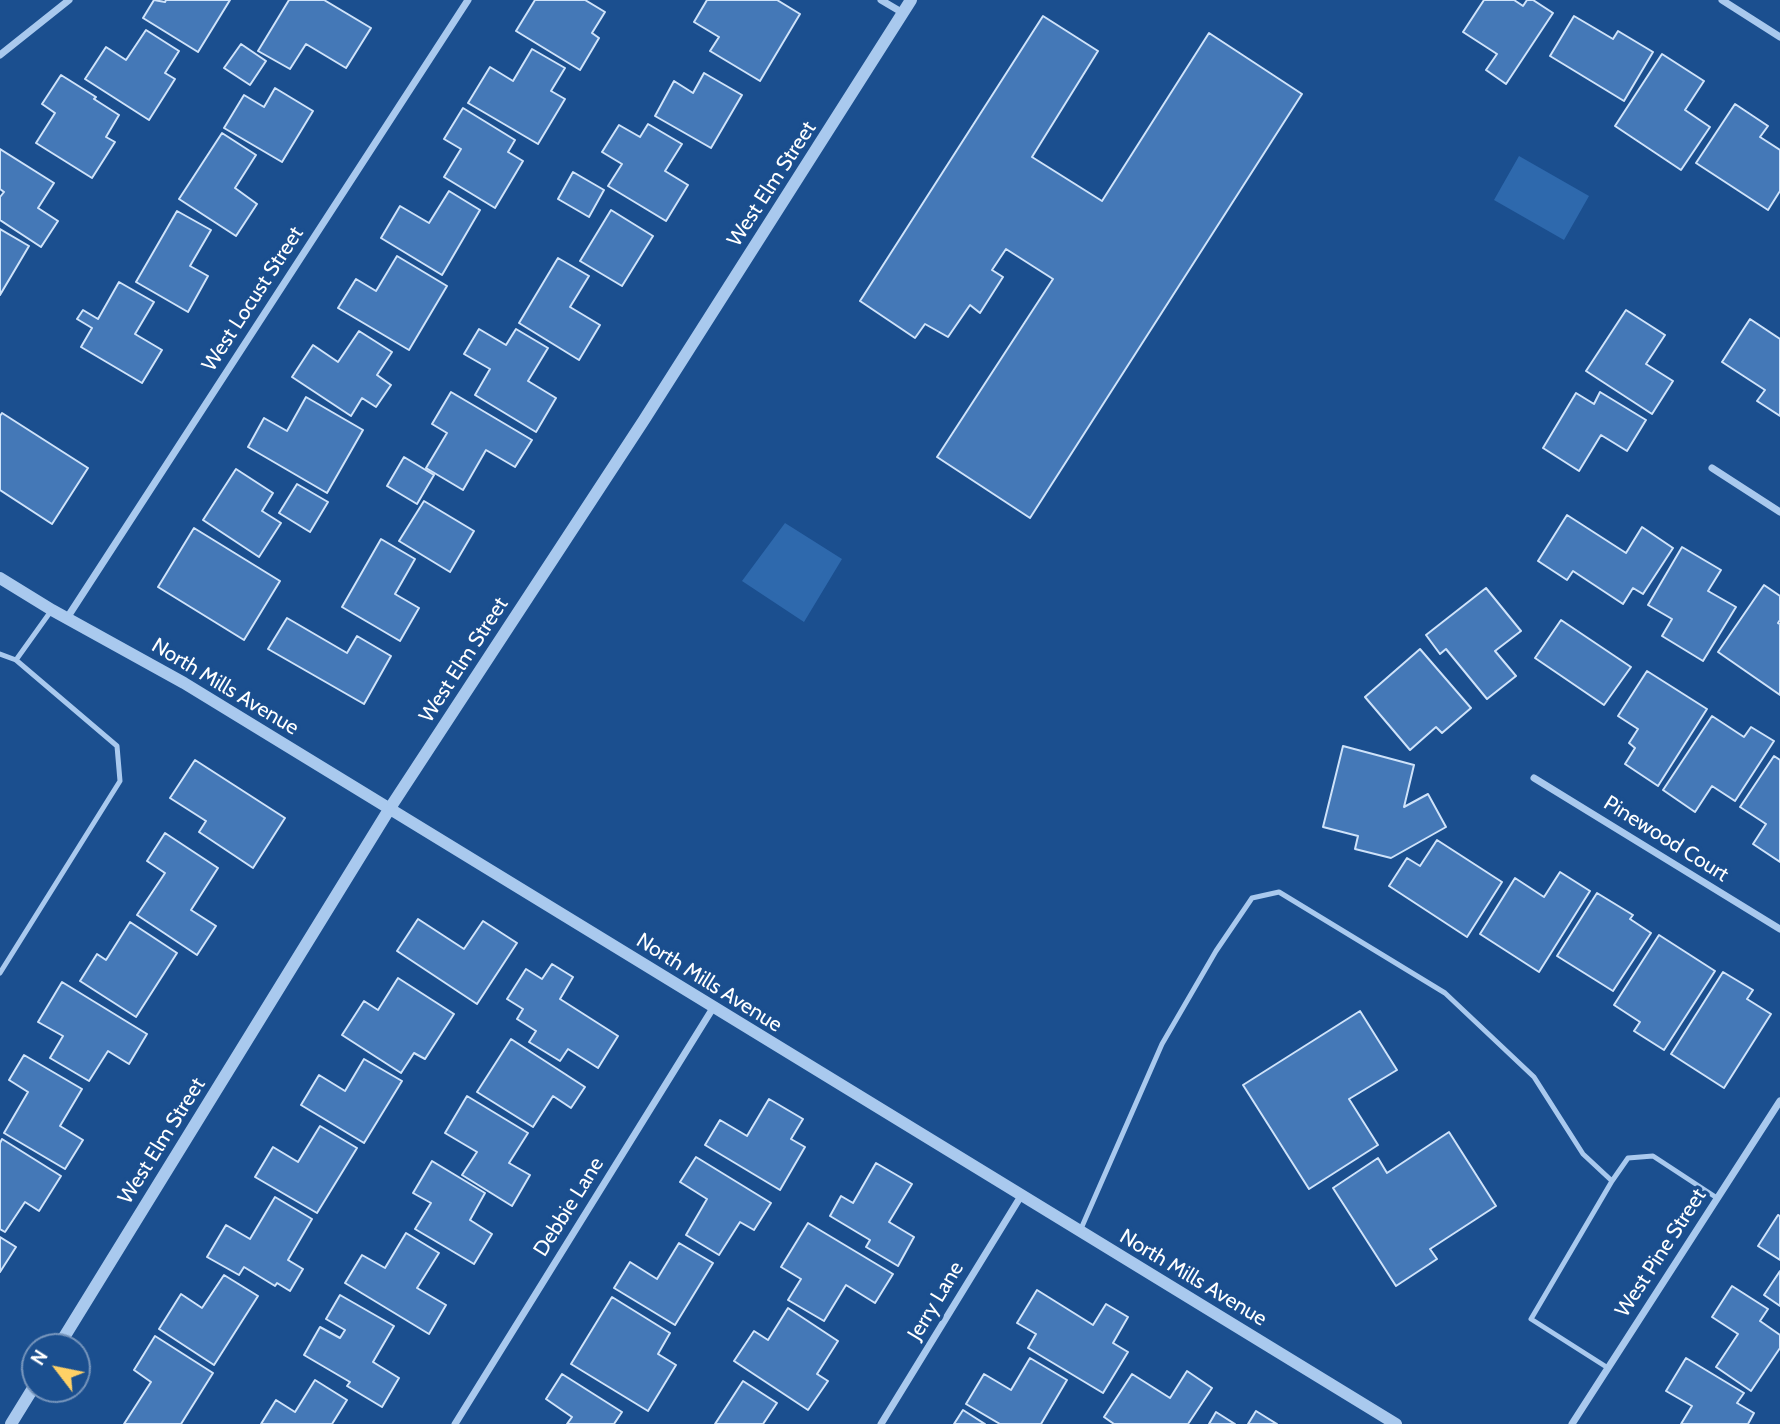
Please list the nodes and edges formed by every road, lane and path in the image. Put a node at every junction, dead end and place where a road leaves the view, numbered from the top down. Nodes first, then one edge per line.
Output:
1 (68, 0) edge
2 (468, 0) edge
3 (881, 0) edge
4 (911, 0) edge
5 (1722, 0) edge
6 (903, 13) junction
7 (1780, 37) edge
8 (0, 55) edge
9 (1712, 468) dead end
10 (1780, 512) edge
11 (0, 578) edge
12 (52, 610) junction
13 (67, 618) junction
14 (0, 654) edge
15 (16, 660) junction
16 (1534, 778) dead end
17 (390, 808) junction
18 (1780, 929) edge
19 (0, 973) edge
20 (713, 1008) junction
21 (1780, 1101) edge
22 (1612, 1181) junction
23 (1021, 1196) junction
24 (1717, 1198) junction
25 (1080, 1231) junction
26 (67, 1333) edge
27 (1608, 1367) junction
28 (24, 1403) edge
29 (11, 1424) edge
30 (455, 1424) edge
31 (881, 1424) edge
32 (1396, 1424) edge
33 (1572, 1424) edge

1 - 8 street
2 - 13 street, West Locust Street
3 - 6 street
4 - 6 street, West Elm Street
5 - 7 street
6 - 17 street, West Elm Street
9 - 10 street
11 - 12 street, North Mills Avenue
12 - 13 street, North Mills Avenue
12 - 15 lane
13 - 17 street, North Mills Avenue
14 - 15 lane
15 - 19 lane
16 - 18 street, Pinewood Court
17 - 20 street, North Mills Avenue
17 - 26 street, West Elm Street
20 - 23 street, North Mills Avenue
20 - 30 street, Debbie Lane
21 - 24 street, West Pine Street
22 - 24 lane
22 - 25 lane
22 - 27 lane
23 - 25 street, North Mills Avenue
23 - 31 street, Jerry Lane
24 - 27 street, West Pine Street
25 - 32 street, North Mills Avenue
27 - 33 street, West Pine Street
28 - 29 street

